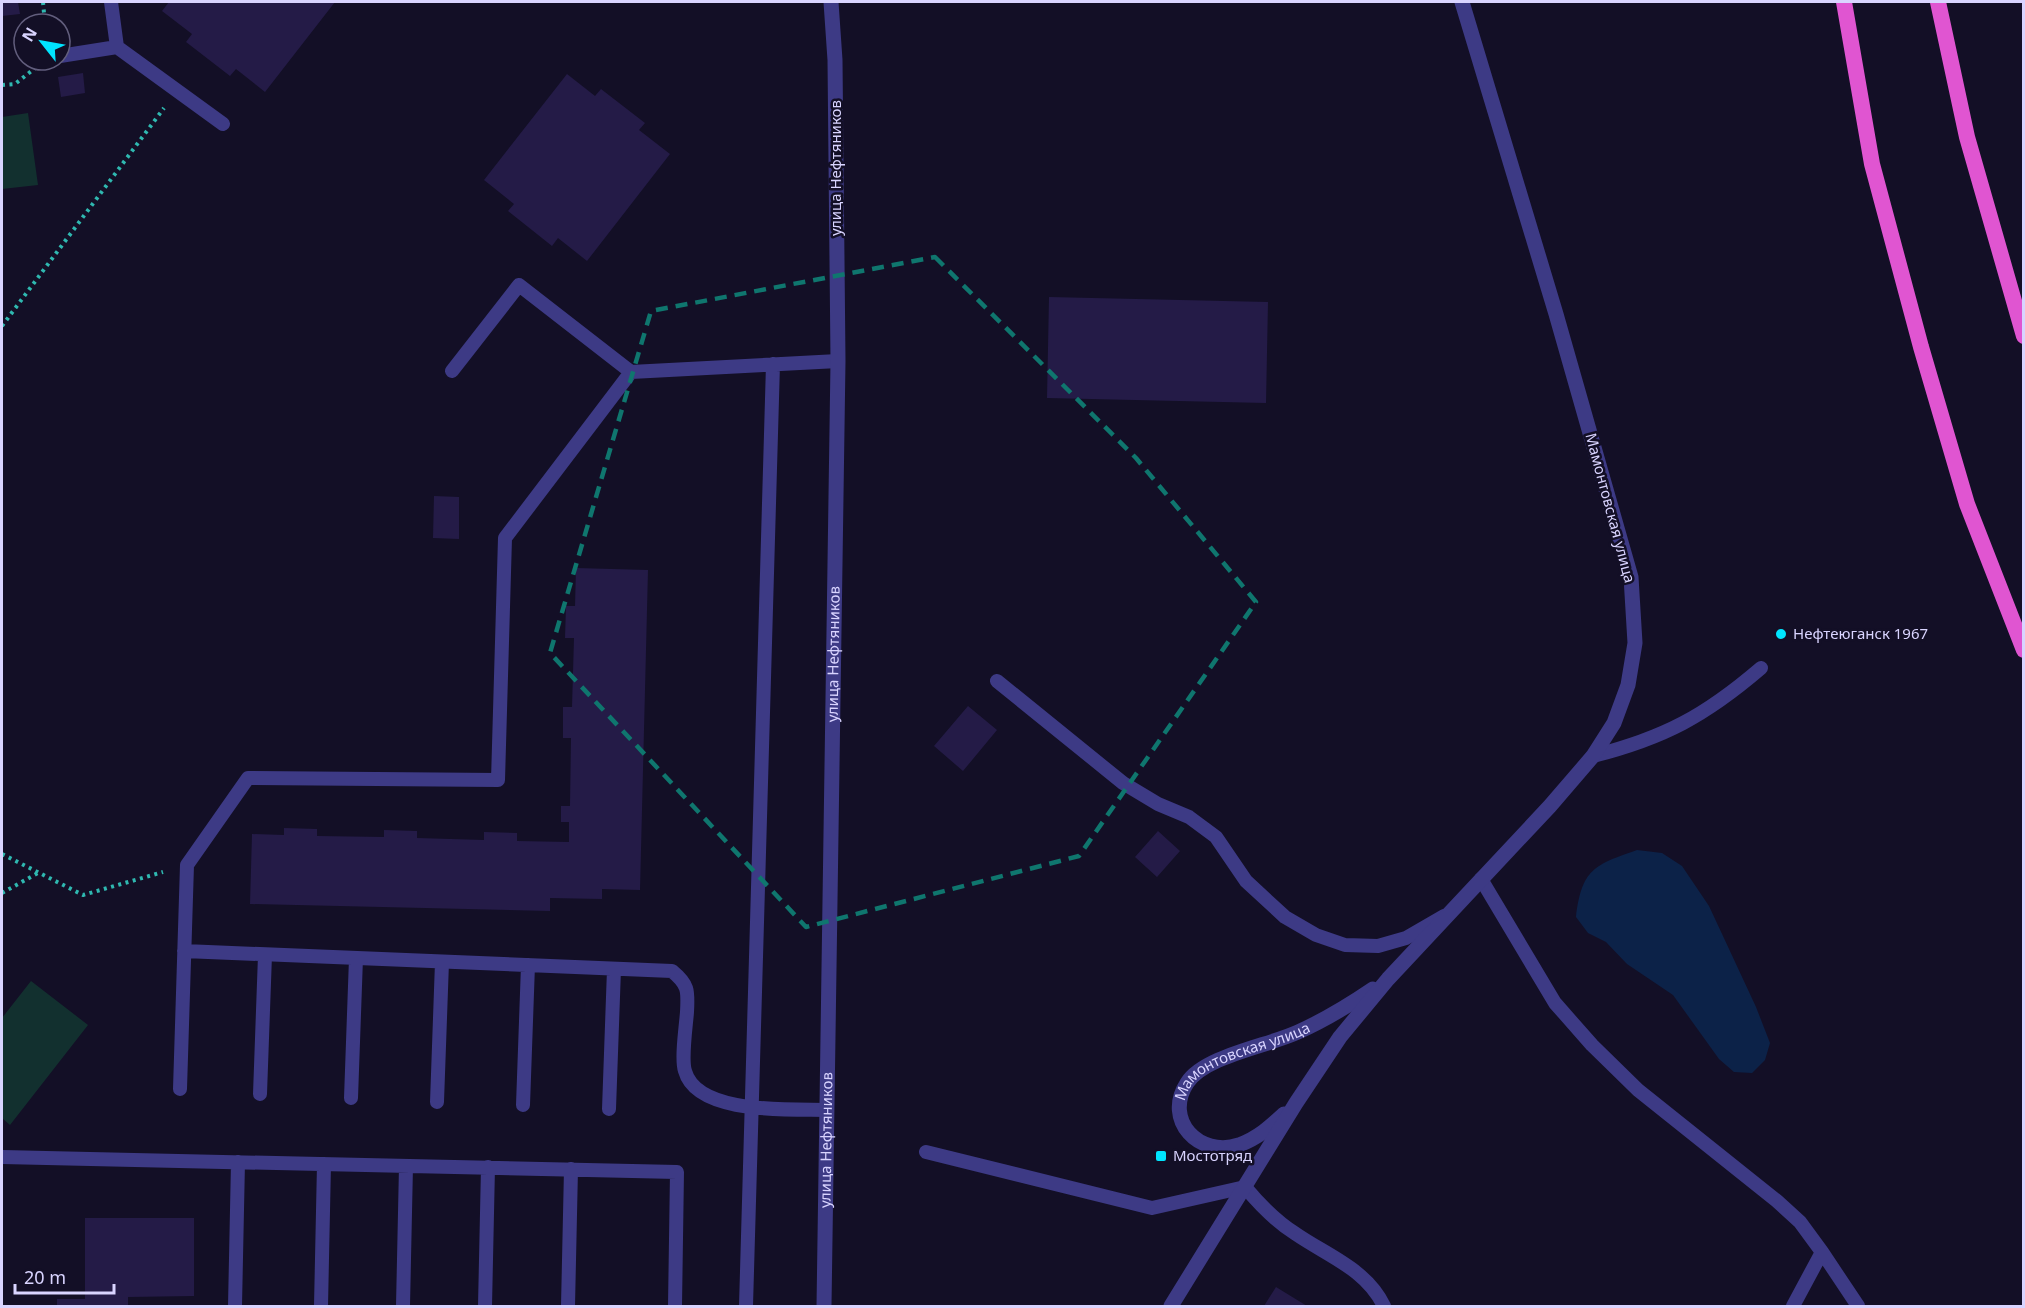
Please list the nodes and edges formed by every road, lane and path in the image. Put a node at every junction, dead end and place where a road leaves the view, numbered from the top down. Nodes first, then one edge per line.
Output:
1 (111, 2) edge
2 (831, 2) edge
3 (1462, 2) edge
4 (1844, 2) edge
5 (1938, 2) edge
6 (117, 47) junction
7 (72, 54) edge
8 (30, 72) edge
9 (2, 85) edge
10 (177, 90) junction
11 (223, 124) dead end
12 (2, 326) edge
13 (2024, 336) edge
14 (838, 361) junction
15 (773, 364) junction
16 (452, 371) dead end
17 (631, 372) junction
18 (2024, 650) edge
19 (1761, 668) dead end
20 (997, 681) dead end
21 (1593, 756) junction
22 (2, 854) edge
23 (187, 865) junction
24 (38, 873) junction
25 (1481, 879) junction
26 (2, 893) edge
27 (1446, 915) junction
28 (184, 951) junction
29 (266, 955) junction
30 (356, 958) junction
31 (442, 962) junction
32 (528, 965) junction
33 (614, 969) junction
34 (1388, 979) junction
35 (180, 1089) dead end
36 (260, 1094) dead end
37 (351, 1098) dead end
38 (437, 1102) dead end
39 (1296, 1103) junction
40 (523, 1105) dead end
41 (750, 1108) junction
42 (609, 1109) dead end
43 (827, 1110) junction
44 (926, 1152) dead end
45 (2, 1157) edge
46 (238, 1162) junction
47 (324, 1164) junction
48 (406, 1166) junction
49 (488, 1167) junction
50 (571, 1169) junction
51 (1245, 1187) junction
52 (1822, 1252) junction
53 (234, 1306) edge
54 (321, 1306) edge
55 (403, 1306) edge
56 (485, 1306) edge
57 (568, 1306) edge
58 (675, 1306) edge
59 (746, 1306) edge
60 (824, 1306) edge
61 (1171, 1306) edge
62 (1384, 1306) edge
63 (1792, 1306) edge
64 (1858, 1306) edge

1 - 6 lane
2 - 14 street, улица Нефтяников
3 - 21 street, Мамонтовская улица
4 - 18 highway
5 - 13 highway
6 - 7 lane
6 - 10 lane
8 - 9 path
10 - 11 lane
10 - 12 path
14 - 15 lane
14 - 43 street, улица Нефтяников
15 - 17 lane
15 - 41 lane
16 - 17 lane
17 - 23 lane
19 - 21 lane
20 - 27 lane
21 - 25 street, Мамонтовская улица
22 - 24 path
23 - 24 path
23 - 28 lane
24 - 26 path
25 - 27 street, Мамонтовская улица
25 - 52 lane
27 - 34 street, Мамонтовская улица
28 - 29 lane
28 - 35 lane
29 - 30 lane
29 - 36 lane
30 - 31 lane
30 - 37 lane
31 - 32 lane
31 - 38 lane
32 - 33 lane
32 - 40 lane
33 - 41 lane
33 - 42 lane
34 - 39 street, Мамонтовская улица
34 - 39 street, Мамонтовская улица
39 - 51 street, Мамонтовская улица
41 - 43 lane
41 - 59 lane
43 - 60 street, улица Нефтяников
44 - 51 lane
45 - 46 lane
46 - 47 lane
46 - 53 lane
47 - 48 lane
47 - 54 lane
48 - 49 lane
48 - 55 lane
49 - 50 lane
49 - 56 lane
50 - 57 lane
50 - 58 lane
51 - 61 street, Мамонтовская улица
51 - 62 lane
52 - 63 lane
52 - 64 lane

